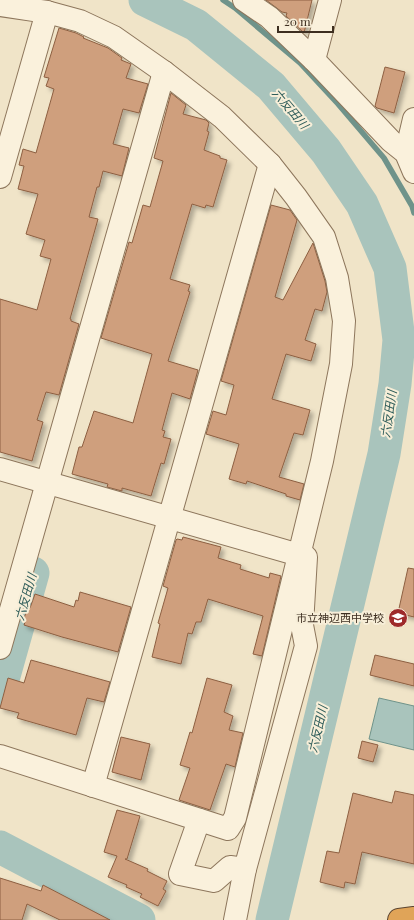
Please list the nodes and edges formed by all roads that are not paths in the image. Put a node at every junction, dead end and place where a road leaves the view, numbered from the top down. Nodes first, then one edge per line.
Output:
1 (244, 0) edge
2 (330, 0) edge
3 (0, 5) edge
4 (271, 9) edge
5 (47, 12) junction
6 (314, 60) junction
7 (164, 72) junction
8 (414, 119) edge
9 (410, 163) edge
10 (270, 164) junction
11 (0, 177) edge
12 (0, 469) edge
13 (47, 483) junction
14 (169, 518) junction
15 (300, 555) junction
16 (0, 648) edge
17 (0, 756) edge
18 (93, 786) junction
19 (199, 820) junction
20 (245, 869) junction
21 (414, 918) edge
22 (235, 920) edge
23 (399, 920) edge

1 - 4 street
2 - 6 street
3 - 5 street
4 - 6 street
5 - 7 street
5 - 11 street
6 - 9 street
7 - 10 street
7 - 13 street
8 - 9 street
10 - 14 street
10 - 15 street
12 - 13 street
13 - 14 street
13 - 16 street
14 - 15 street
14 - 18 street
15 - 19 street
15 - 20 street
17 - 18 street
18 - 19 street
19 - 20 street
20 - 22 street
21 - 23 highway

